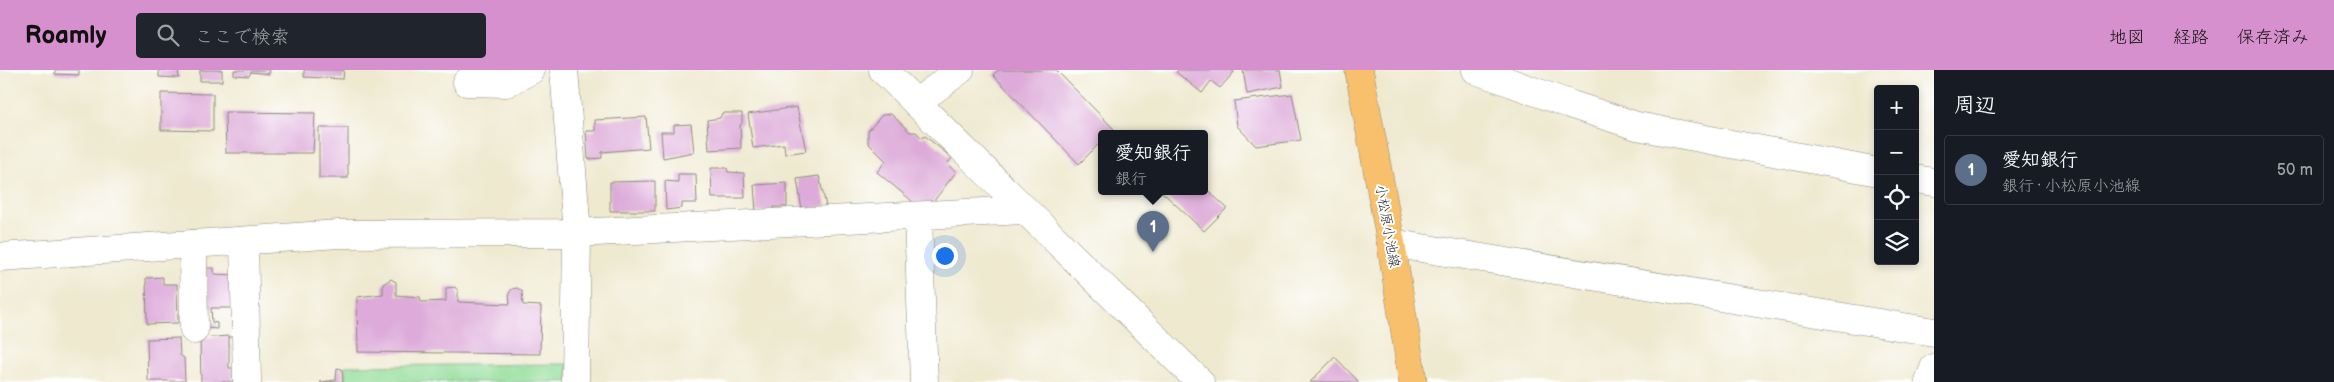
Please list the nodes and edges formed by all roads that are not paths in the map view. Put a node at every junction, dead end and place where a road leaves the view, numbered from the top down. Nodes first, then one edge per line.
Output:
1 (531, 70) edge
2 (564, 70) edge
3 (883, 70) edge
4 (960, 70) edge
5 (1360, 70) edge
6 (1476, 70) edge
7 (468, 82) dead end
8 (916, 103) junction
9 (1874, 171) edge
10 (1919, 180) edge
11 (1934, 182) edge
12 (1024, 210) junction
13 (918, 217) junction
14 (577, 233) junction
15 (244, 241) junction
16 (1391, 243) junction
17 (193, 244) junction
18 (0, 258) edge
19 (194, 330) dead end
20 (1934, 332) edge
21 (1934, 368) edge
22 (247, 382) edge
23 (575, 382) edge
24 (924, 382) edge
25 (1200, 382) edge
26 (1413, 382) edge
27 (1929, 382) edge

1 - 7 street
2 - 14 street
3 - 8 street
4 - 8 street
5 - 16 main road, 小松原小池線
6 - 9 street
8 - 12 street
10 - 11 street
12 - 13 street
12 - 25 street
13 - 14 street
13 - 24 street
14 - 15 street
14 - 23 street
15 - 17 street
15 - 22 street
16 - 20 street
16 - 26 main road, 小松原小池線
17 - 18 street
17 - 19 street
21 - 27 street

